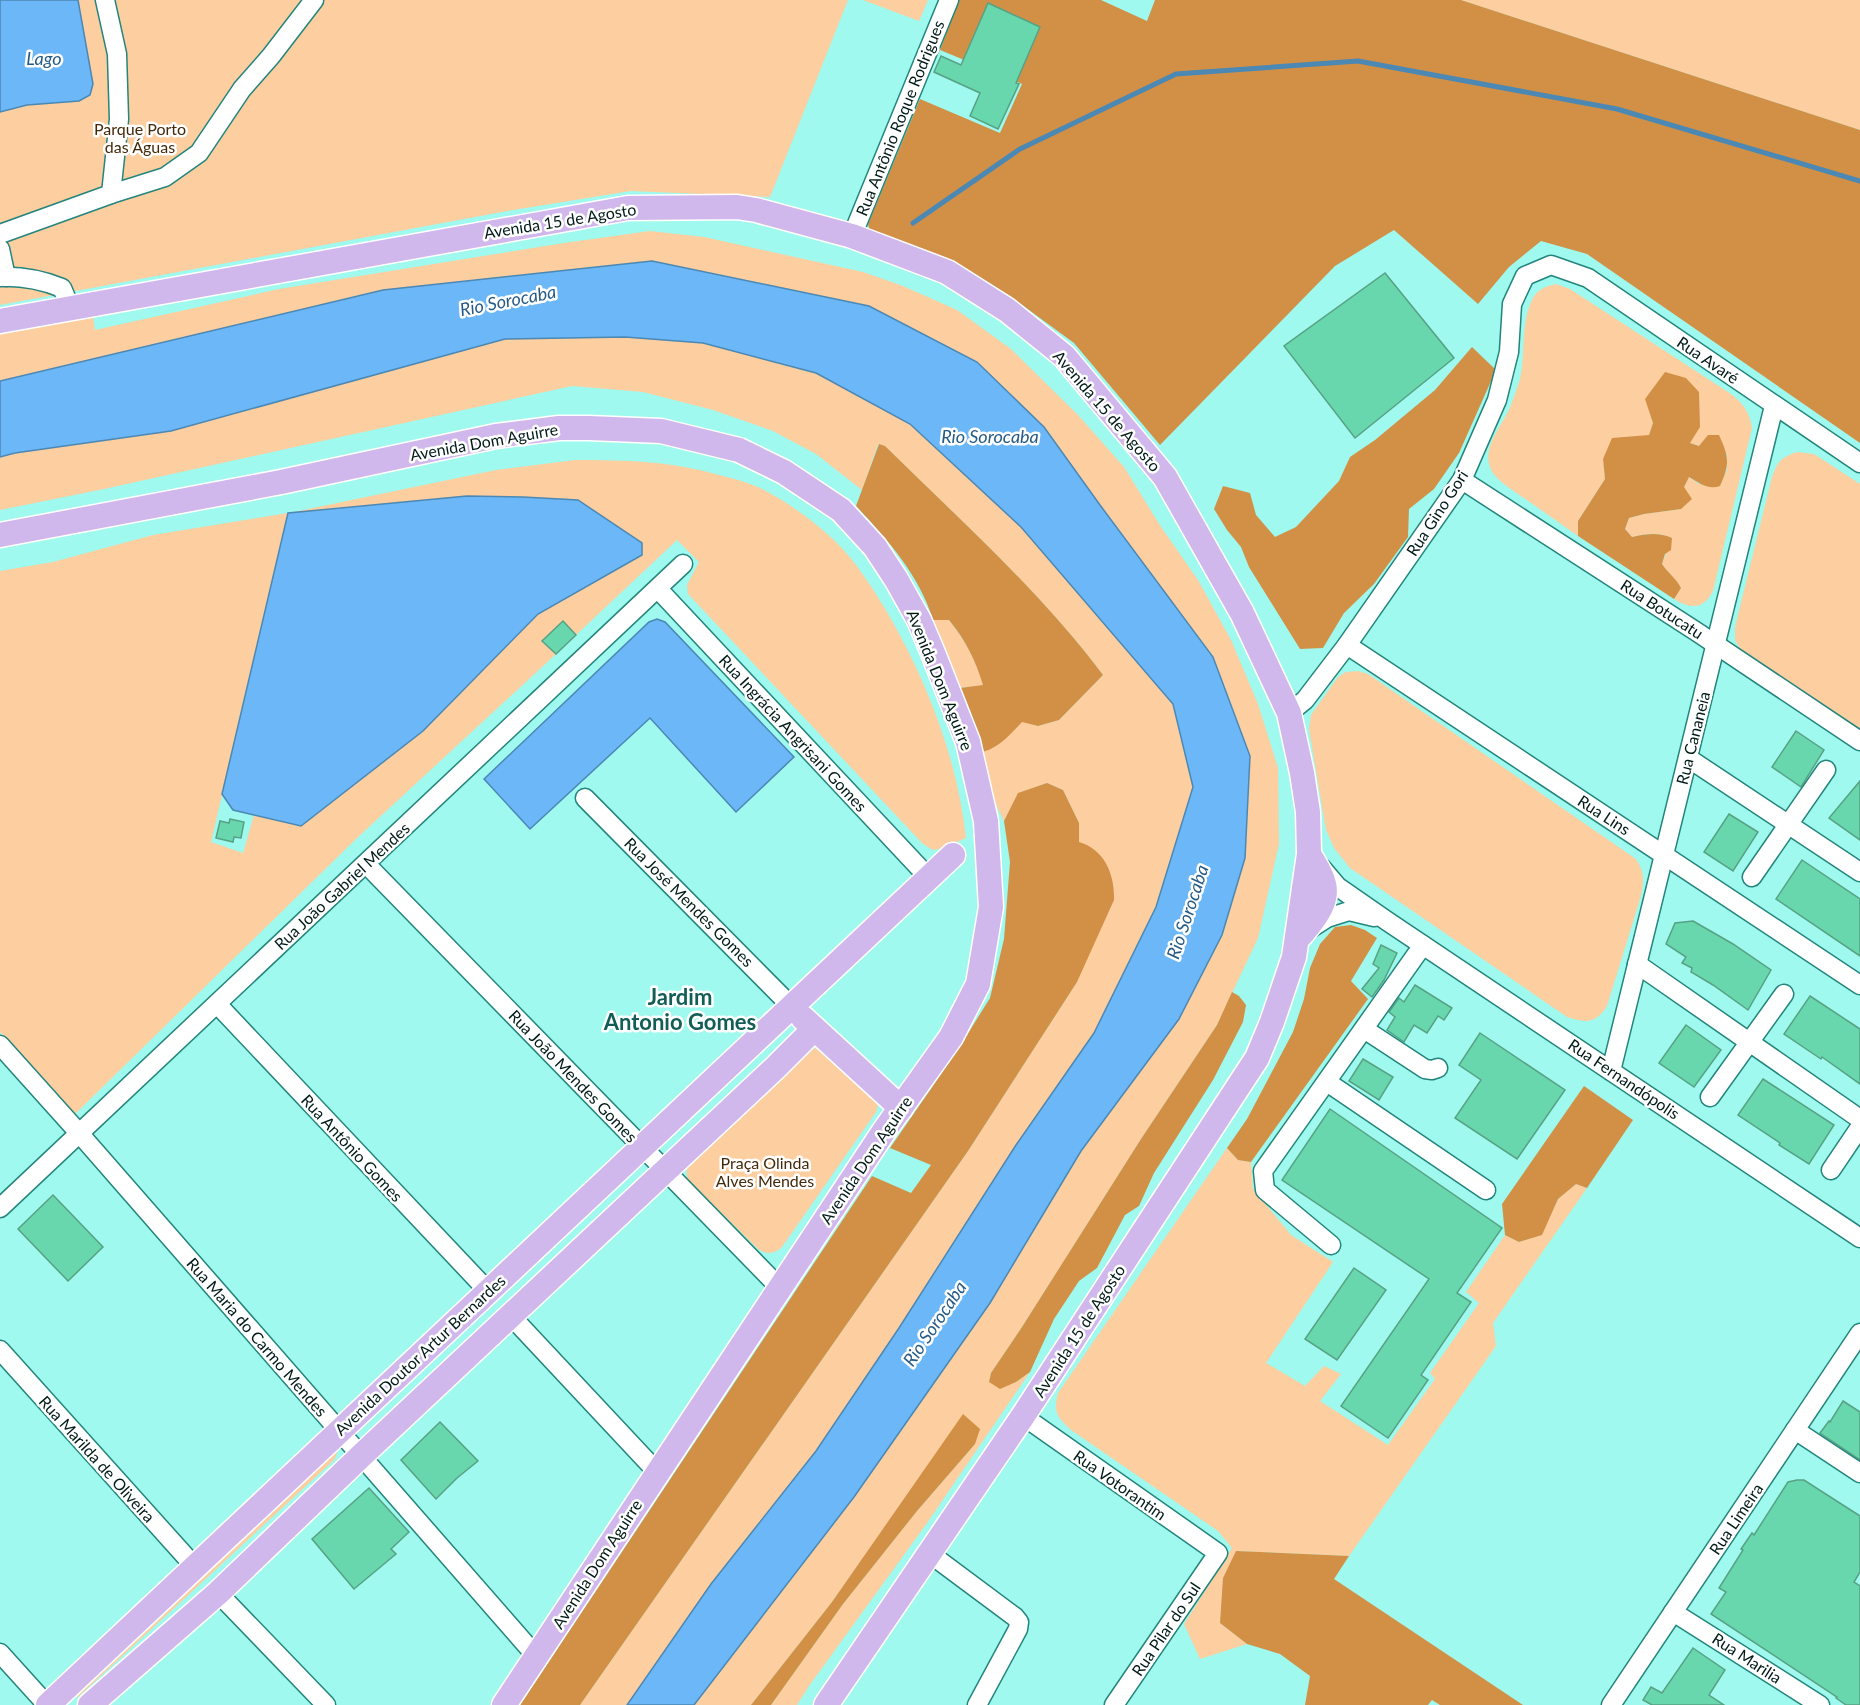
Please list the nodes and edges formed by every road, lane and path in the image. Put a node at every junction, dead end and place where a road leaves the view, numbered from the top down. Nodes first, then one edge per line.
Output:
1 (105, 0) edge
2 (314, 0) edge
3 (949, 0) edge
4 (111, 194) junction
5 (0, 234) edge
6 (852, 236) junction
7 (0, 249) edge
8 (1551, 265) joint
9 (3, 277) edge
10 (70, 307) junction
11 (0, 321) edge
12 (1774, 406) junction
13 (1860, 463) edge
14 (1462, 480) junction
15 (0, 535) edge
16 (683, 564) dead end
17 (658, 588) junction
18 (1347, 645) junction
19 (1715, 645) junction
20 (1289, 713) junction
21 (1860, 741) edge
22 (1688, 758) junction
23 (1826, 770) dead end
24 (585, 798) dead end
25 (1788, 824) junction
26 (953, 855) dead end
27 (1665, 855) junction
28 (366, 864) junction
29 (1319, 872) junction
30 (1860, 872) edge
31 (1752, 877) dead end
32 (929, 878) junction
33 (1310, 909) junction
34 (1349, 911) junction
35 (1387, 921) junction
36 (1297, 939) junction
37 (1423, 945) junction
38 (1637, 964) junction
39 (1860, 985) edge
40 (1784, 994) dead end
41 (217, 1004) junction
42 (792, 1007) junction
43 (814, 1029) junction
44 (1364, 1029) junction
45 (1749, 1042) junction
46 (0, 1045) edge
47 (1438, 1068) dead end
48 (1611, 1071) junction
49 (1327, 1082) junction
50 (1710, 1097) dead end
51 (900, 1108) junction
52 (1860, 1119) edge
53 (1860, 1127) edge
54 (79, 1133) junction
55 (642, 1147) junction
56 (1830, 1170) dead end
57 (666, 1171) junction
58 (1486, 1190) dead end
59 (0, 1208) edge
60 (1860, 1238) edge
61 (1331, 1245) dead end
62 (780, 1288) junction
63 (488, 1292) junction
64 (510, 1316) junction
65 (1860, 1333) edge
66 (0, 1350) edge
67 (1023, 1416) junction
68 (1795, 1430) junction
69 (339, 1431) junction
70 (362, 1455) junction
71 (658, 1473) junction
72 (1860, 1473) edge
73 (929, 1553) junction
74 (1218, 1553) joint
75 (195, 1567) junction
76 (218, 1593) junction
77 (1673, 1612) junction
78 (0, 1653) edge
79 (536, 1656) junction
80 (48, 1705) edge
81 (90, 1705) edge
82 (326, 1705) edge
83 (504, 1705) edge
84 (825, 1705) edge
85 (977, 1705) edge
86 (1114, 1705) edge
87 (1611, 1705) edge
88 (1820, 1705) edge

1 - 4 street
2 - 4 street
3 - 6 street, Rua Antônio Roque Rodrigues
4 - 5 street
6 - 10 main road, Avenida 15 de Agosto
6 - 20 main road, Avenida 15 de Agosto
7 - 9 street
8 - 12 street, Rua Avaré
8 - 14 street, Rua Gino Gori
9 - 10 street
10 - 11 main road, Avenida 15 de Agosto
12 - 13 street, Rua Avaré
12 - 19 street, Rua Cananeia
14 - 18 street, Rua Gino Gori
14 - 19 street, Rua Botucatu
15 - 51 main road, Avenida Dom Aguirre
16 - 17 street, Rua João Gabriel Mendes
17 - 28 street, Rua João Gabriel Mendes
17 - 32 street, Rua Ingrácia Angrisani Gomes
18 - 20 street, Rua Gino Gori
18 - 27 street, Rua Lins
19 - 21 street, Rua Botucatu
19 - 22 street, Rua Cananeia
20 - 29 main road, Avenida 15 de Agosto
22 - 25 street
22 - 27 street, Rua Cananeia
23 - 25 street
24 - 42 street, Rua José Mendes Gomes
25 - 30 street
25 - 31 street
26 - 32 main road, Avenida Doutor Artur Bernardes
27 - 38 street, Rua Cananeia
27 - 39 street, Rua Lins
28 - 41 street, Rua João Gabriel Mendes
28 - 55 street, Rua João Mendes Gomes
29 - 33 main road, Avenida 15 de Agosto
29 - 35 street, Rua Fernandópolis
32 - 42 main road, Avenida Doutor Artur Bernardes
33 - 34 street
33 - 36 main road, Avenida 15 de Agosto
34 - 35 street, Rua Fernandópolis
34 - 36 street
35 - 37 street, Rua Fernandópolis
36 - 67 main road, Avenida 15 de Agosto
37 - 44 street
37 - 48 street, Rua Fernandópolis
38 - 45 street
38 - 48 street, Rua Cananeia
40 - 45 street
41 - 54 street, Rua João Gabriel Mendes
41 - 63 street, Rua Antônio Gomes
42 - 43 main road
42 - 55 main road, Avenida Doutor Artur Bernardes
43 - 51 main road
43 - 57 main road, Avenida Doutor Artur Bernardes
44 - 47 street
44 - 49 street
45 - 50 street
45 - 52 street
46 - 54 street, Rua Maria do Carmo Mendes
48 - 60 street, Rua Fernandópolis
49 - 58 street
49 - 61 street
51 - 62 main road, Avenida Dom Aguirre
53 - 56 street
54 - 59 street, Rua João Gabriel Mendes
54 - 69 street, Rua Maria do Carmo Mendes
55 - 57 street, Rua João Mendes Gomes
55 - 63 main road, Avenida Doutor Artur Bernardes
57 - 62 street, Rua João Mendes Gomes
57 - 64 main road, Avenida Doutor Artur Bernardes
62 - 71 main road, Avenida Dom Aguirre
63 - 69 main road, Avenida Doutor Artur Bernardes
64 - 70 main road, Avenida Doutor Artur Bernardes
64 - 71 street
65 - 68 street, Rua Limeira
66 - 75 street, Rua Marilda de Oliveira
67 - 73 main road, Avenida 15 de Agosto
67 - 74 street, Rua Votorantim
68 - 72 street
68 - 77 street, Rua Limeira
69 - 70 street, Rua Maria do Carmo Mendes
69 - 75 main road, Avenida Doutor Artur Bernardes
70 - 76 main road, Avenida Doutor Artur Bernardes
70 - 79 street, Rua Maria do Carmo Mendes
71 - 79 main road, Avenida Dom Aguirre
73 - 84 main road, Avenida 15 de Agosto
73 - 85 street
74 - 86 street, Rua Pilar do Sul
75 - 80 main road, Avenida Doutor Artur Bernardes
76 - 81 main road, Avenida Doutor Artur Bernardes
76 - 82 street
77 - 87 street, Rua Limeira
77 - 88 street, Rua Marilia
78 - 80 street
79 - 83 main road, Avenida Dom Aguirre

